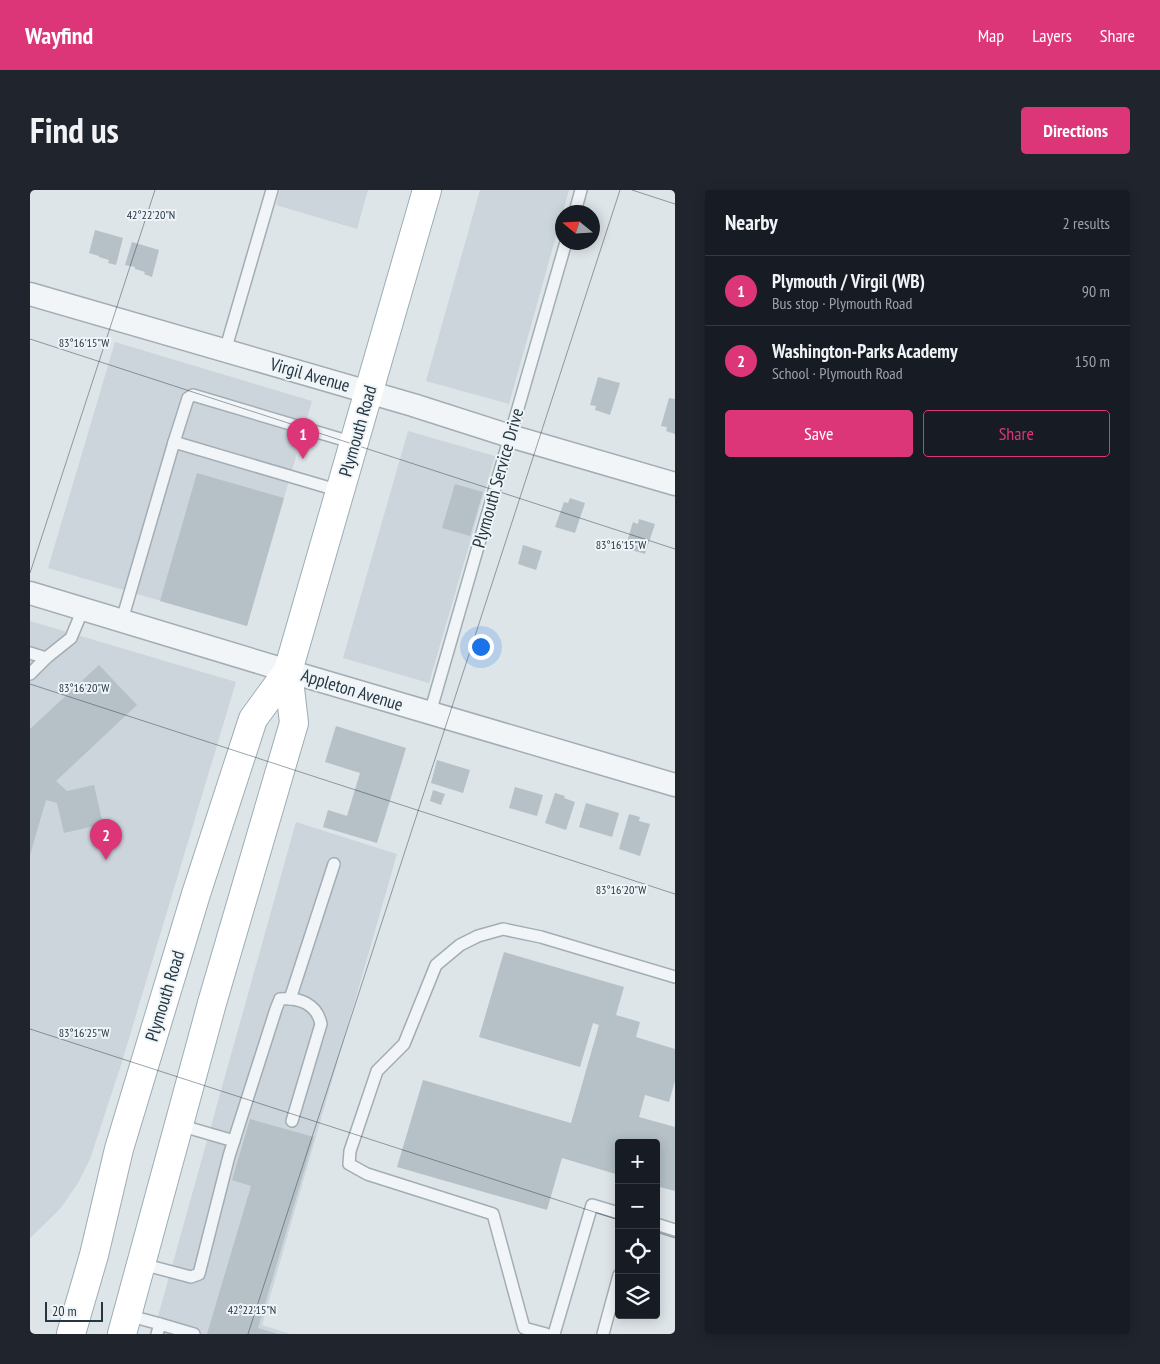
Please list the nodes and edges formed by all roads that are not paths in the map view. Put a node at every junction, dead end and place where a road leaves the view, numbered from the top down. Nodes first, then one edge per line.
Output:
1 (272, 190) edge
2 (427, 190) edge
3 (581, 190) edge
4 (576, 205) edge
5 (564, 250) edge
6 (30, 294) edge
7 (225, 351) junction
8 (369, 393) junction
9 (510, 436) junction
10 (174, 442) junction
11 (354, 443) junction
12 (675, 484) edge
13 (340, 491) junction
14 (30, 593) edge
15 (83, 609) junction
16 (122, 620) junction
17 (30, 653) edge
18 (46, 658) junction
19 (288, 671) junction
20 (30, 674) edge
21 (430, 713) junction
22 (675, 785) edge
23 (334, 864) dead end
24 (675, 977) edge
25 (290, 999) junction
26 (292, 1121) dead end
27 (179, 1125) junction
28 (234, 1141) junction
29 (615, 1212) edge
30 (660, 1225) edge
31 (675, 1230) edge
32 (142, 1264) junction
33 (615, 1289) edge
34 (125, 1325) edge
35 (158, 1329) edge
36 (71, 1334) edge
37 (194, 1334) edge
38 (546, 1334) edge
39 (554, 1334) edge
40 (602, 1334) edge

1 - 7 lane
2 - 8 main road, Plymouth Road
3 - 4 lane
5 - 9 lane, Plymouth Service Drive
6 - 7 street, Virgil Avenue
7 - 8 street, Virgil Avenue
8 - 9 street, Virgil Avenue
8 - 11 main road, Plymouth Road
9 - 12 street, Virgil Avenue
9 - 21 lane, Plymouth Service Drive
10 - 11 lane
10 - 13 lane
10 - 16 lane
11 - 13 main road, Plymouth Road
13 - 19 main road, Plymouth Road
14 - 15 street, Appleton Avenue
15 - 16 street, Appleton Avenue
15 - 18 lane
16 - 19 street, Appleton Avenue
17 - 18 lane
18 - 20 lane
19 - 21 street, Appleton Avenue
19 - 27 main road, Plymouth Road
19 - 36 main road, Plymouth Road
21 - 22 street, Appleton Avenue
23 - 25 lane
24 - 38 lane
25 - 26 lane
25 - 28 lane
27 - 28 lane
27 - 32 main road, Plymouth Road
28 - 32 lane
29 - 39 lane
30 - 31 lane
32 - 34 main road, Plymouth Road
33 - 40 lane
34 - 35 lane
35 - 37 lane

